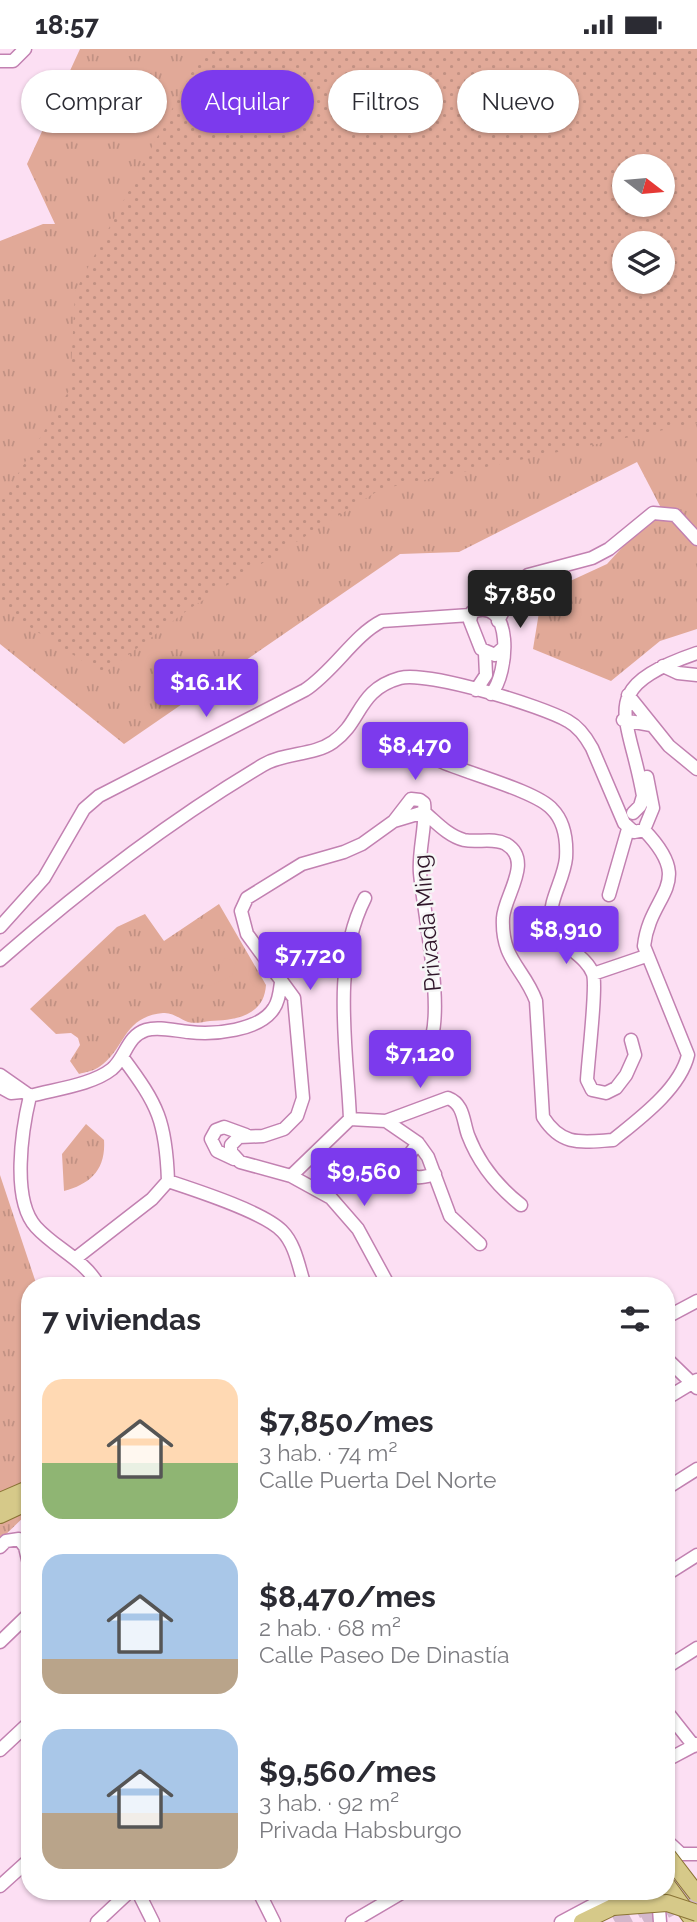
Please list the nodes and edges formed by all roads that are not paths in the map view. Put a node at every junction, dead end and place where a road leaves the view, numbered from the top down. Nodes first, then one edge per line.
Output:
1 (25, 49) edge
2 (0, 61) edge
3 (697, 540) edge
4 (470, 615) junction
5 (499, 621) junction
6 (504, 647) junction
7 (485, 653) junction
8 (697, 653) edge
9 (684, 658) junction
10 (663, 666) junction
11 (504, 669) junction
12 (697, 674) edge
13 (476, 689) junction
14 (491, 694) junction
15 (628, 695) junction
16 (519, 702) junction
17 (623, 720) junction
18 (651, 725) junction
19 (635, 757) junction
20 (440, 761) dead end
21 (697, 769) edge
22 (617, 805) junction
23 (424, 812) junction
24 (633, 813) junction
25 (628, 828) junction
26 (645, 828) junction
27 (609, 895) dead end
28 (365, 898) dead end
29 (0, 927) edge
30 (646, 956) junction
31 (0, 960) edge
32 (593, 974) junction
33 (281, 982) junction
34 (274, 1008) junction
35 (296, 1019) junction
36 (631, 1040) dead end
37 (123, 1058) junction
38 (404, 1060) dead end
39 (0, 1075) edge
40 (0, 1087) edge
41 (25, 1094) junction
42 (350, 1119) junction
43 (386, 1121) junction
44 (246, 1135) junction
45 (418, 1143) junction
46 (234, 1159) junction
47 (435, 1174) junction
48 (291, 1176) junction
49 (168, 1181) junction
50 (521, 1205) dead end
51 (480, 1244) dead end
52 (76, 1258) junction
53 (92, 1277) edge
54 (302, 1277) edge
55 (384, 1277) edge
56 (697, 1301) edge
57 (675, 1313) edge
58 (675, 1366) edge
59 (695, 1383) edge
60 (675, 1394) edge
61 (697, 1469) edge
62 (675, 1483) edge
63 (21, 1491) edge
64 (0, 1501) edge
65 (21, 1505) edge
66 (0, 1515) edge
67 (21, 1541) edge
68 (0, 1547) edge
69 (697, 1555) edge
70 (675, 1569) edge
71 (21, 1622) edge
72 (0, 1642) edge
73 (697, 1648) edge
74 (675, 1662) edge
75 (675, 1721) edge
76 (21, 1731) edge
77 (696, 1745) edge
78 (0, 1751) edge
79 (675, 1756) edge
80 (675, 1848) edge
81 (697, 1853) edge
82 (675, 1866) edge
83 (21, 1867) edge
84 (0, 1886) edge
85 (675, 1886) edge
86 (675, 1895) edge
87 (697, 1895) edge
88 (120, 1900) edge
89 (142, 1900) edge
90 (263, 1900) edge
91 (389, 1900) edge
92 (611, 1900) edge
93 (616, 1900) edge
94 (650, 1900) edge
95 (607, 1904) junction
96 (697, 1913) edge
97 (97, 1922) edge
98 (153, 1922) edge
99 (274, 1922) edge
100 (352, 1922) edge
101 (561, 1922) edge
102 (582, 1922) edge
103 (660, 1922) edge
104 (694, 1922) edge

1 - 2 street
3 - 5 street
4 - 5 street
4 - 7 street
4 - 29 street
5 - 6 street
6 - 7 street
6 - 11 street
7 - 13 street
8 - 9 street
9 - 10 street
9 - 12 street
10 - 12 street
10 - 15 street
11 - 14 street
11 - 16 street
13 - 14 street
13 - 31 street
14 - 16 street
15 - 17 street
15 - 18 street
16 - 22 street
17 - 18 street
17 - 19 street
18 - 21 street
19 - 24 street
19 - 26 street
20 - 32 street
22 - 24 street
22 - 25 street
23 - 30 street
23 - 33 street
23 - 38 street, Privada Ming
24 - 26 street
25 - 26 street
25 - 27 street
26 - 30 street
28 - 42 street
30 - 32 street
32 - 36 street
33 - 34 street
33 - 35 street
34 - 35 street
34 - 37 street
35 - 44 street
37 - 41 street
37 - 49 street
39 - 41 street
40 - 41 street
41 - 52 street
42 - 43 street
42 - 48 street
43 - 45 street
43 - 50 street
44 - 46 street
44 - 46 street
45 - 47 street
45 - 47 street
46 - 48 street
47 - 51 street
48 - 55 street
49 - 52 street
49 - 54 street
52 - 53 street
56 - 57 street
58 - 59 street
59 - 60 street
61 - 62 street
63 - 64 main road
65 - 66 main road
67 - 68 street
69 - 70 street
71 - 72 street
73 - 74 street
75 - 77 street
76 - 78 street
77 - 79 street
80 - 81 street
82 - 87 main road, bridge
83 - 84 street
85 - 87 main road
86 - 104 main road
88 - 97 street
89 - 98 street
90 - 99 street
91 - 100 street
92 - 95 street
93 - 95 street
94 - 103 street
95 - 96 main road, bridge
95 - 101 street
95 - 102 main road

